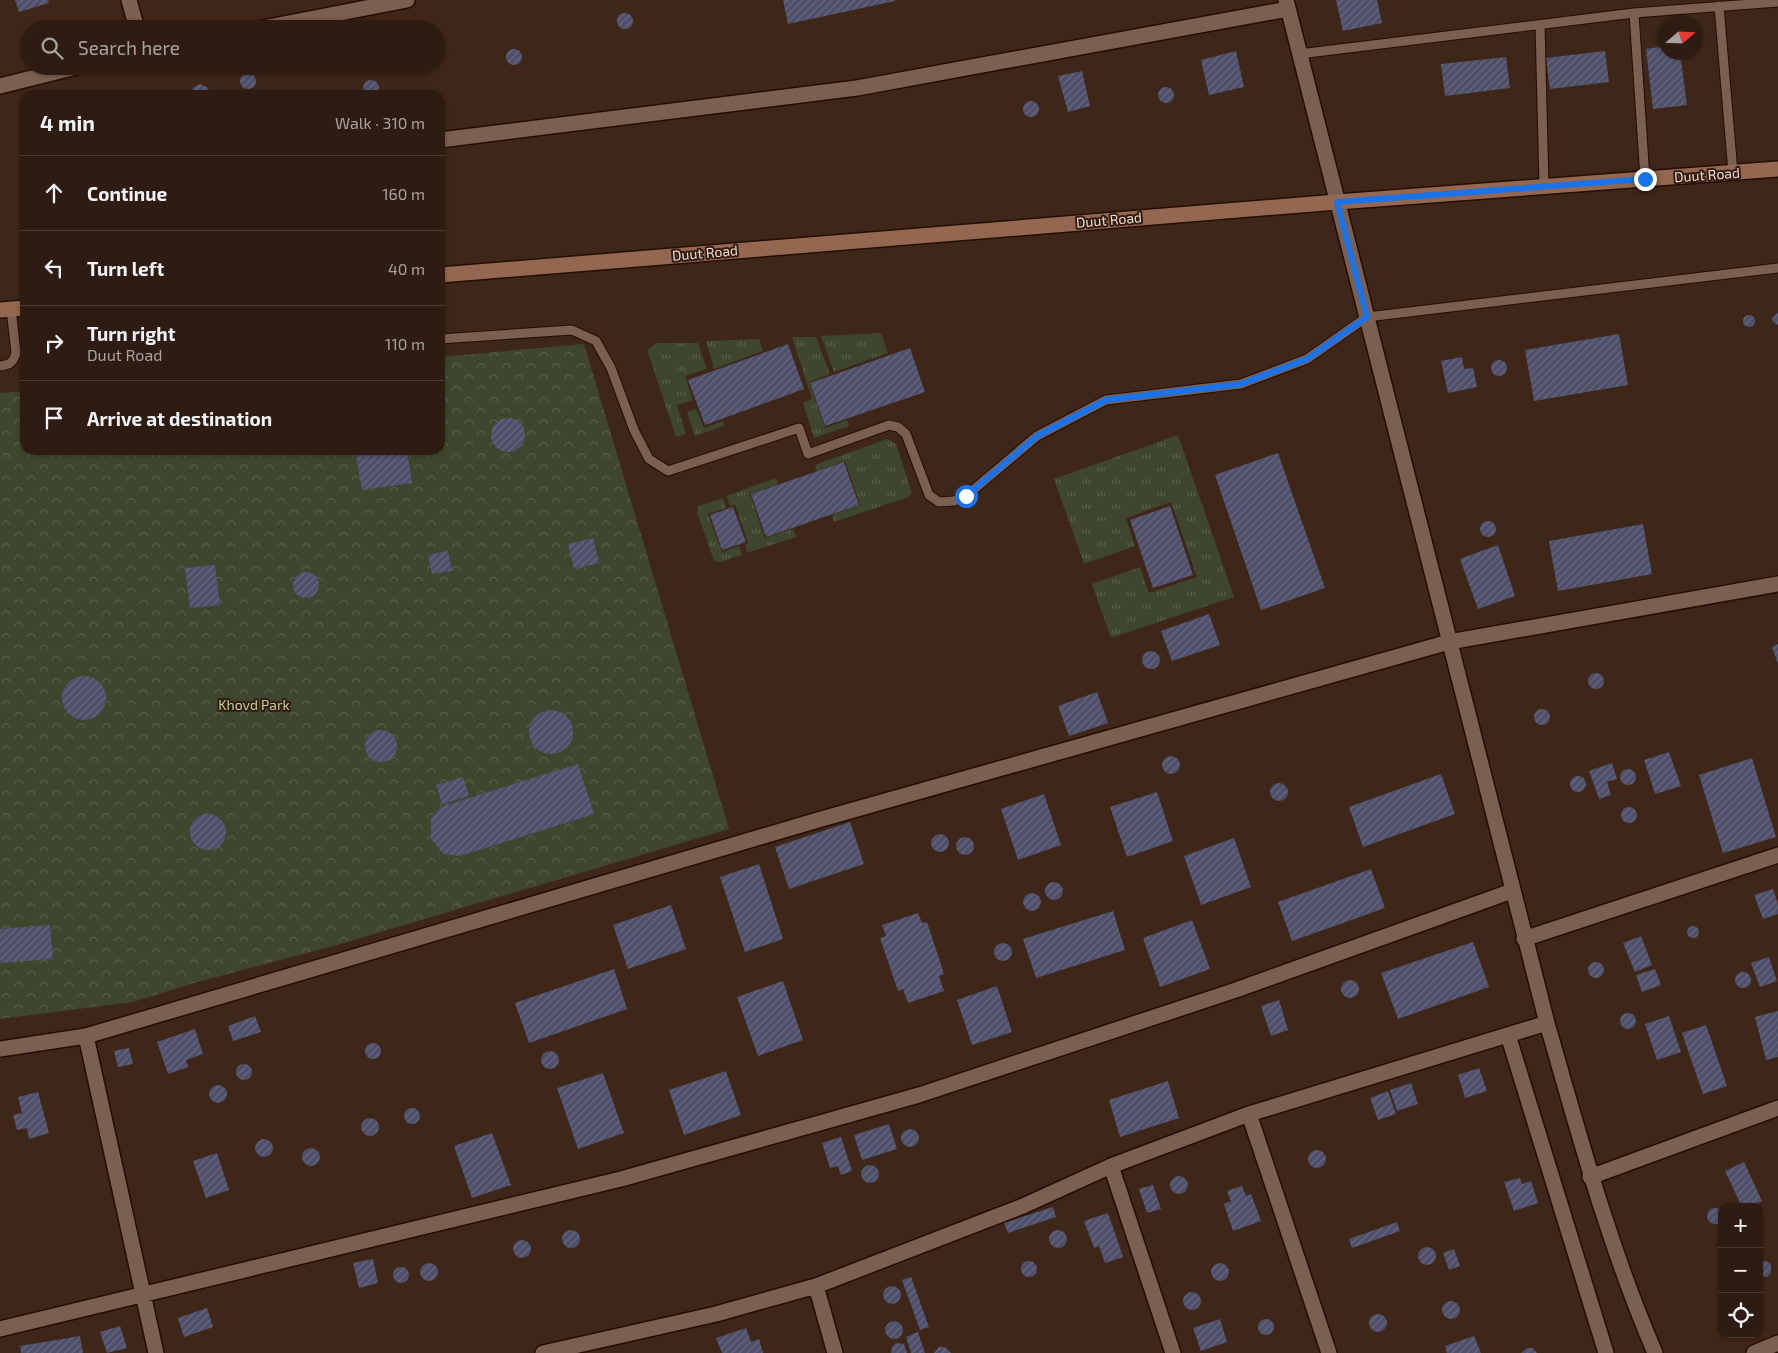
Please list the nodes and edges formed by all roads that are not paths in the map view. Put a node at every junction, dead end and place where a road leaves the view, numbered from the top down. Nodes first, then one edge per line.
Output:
1 (129, 0) edge
2 (407, 0) edge
3 (1778, 2) edge
4 (1287, 4) edge
5 (1719, 6) junction
6 (1634, 13) junction
7 (135, 20) edge
8 (304, 20) edge
9 (1540, 25) junction
10 (1299, 54) junction
11 (44, 75) edge
12 (0, 86) edge
13 (445, 139) edge
14 (1778, 169) edge
15 (1733, 173) junction
16 (1645, 179) junction
17 (1544, 187) junction
18 (1337, 202) junction
19 (1778, 268) edge
20 (445, 275) edge
21 (12, 309) edge
22 (1367, 317) junction
23 (445, 339) edge
24 (0, 366) edge
25 (1778, 584) edge
26 (1449, 642) junction
27 (1778, 855) edge
28 (1512, 891) junction
29 (1524, 939) junction
30 (1547, 1023) junction
31 (1508, 1035) junction
32 (86, 1036) junction
33 (0, 1049) edge
34 (1778, 1108) edge
35 (1249, 1114) junction
36 (1111, 1166) junction
37 (1590, 1177) junction
38 (816, 1286) junction
39 (142, 1294) junction
40 (0, 1329) edge
41 (1778, 1343) edge
42 (598, 1347) edge
43 (156, 1353) edge
44 (543, 1353) edge
45 (835, 1353) edge
46 (1173, 1353) edge
47 (1329, 1353) edge
48 (1606, 1353) edge
49 (1655, 1353) edge
50 (1754, 1353) edge

1 - 7 street
2 - 8 street
3 - 5 lane
4 - 10 street
4 - 13 street
5 - 6 lane
5 - 15 lane
6 - 9 lane
6 - 16 lane
9 - 10 lane
9 - 17 lane
10 - 18 street
11 - 12 street
14 - 15 main road, Duut Road
15 - 16 main road, Duut Road
16 - 17 main road, Duut Road
17 - 18 main road, Duut Road
18 - 20 main road, Duut Road
18 - 22 street
19 - 22 lane
21 - 24 lane
22 - 23 lane
22 - 26 street
25 - 26 street
26 - 28 street
26 - 32 street
27 - 29 street
28 - 29 street
28 - 39 street
29 - 30 street
30 - 31 street
30 - 37 street
31 - 35 street
31 - 48 street
32 - 33 street
32 - 39 street
34 - 37 street
35 - 36 street
35 - 47 street
36 - 38 street
36 - 46 street
37 - 49 street
38 - 42 street
38 - 45 street
39 - 40 street
39 - 43 street
41 - 50 street
42 - 44 street

